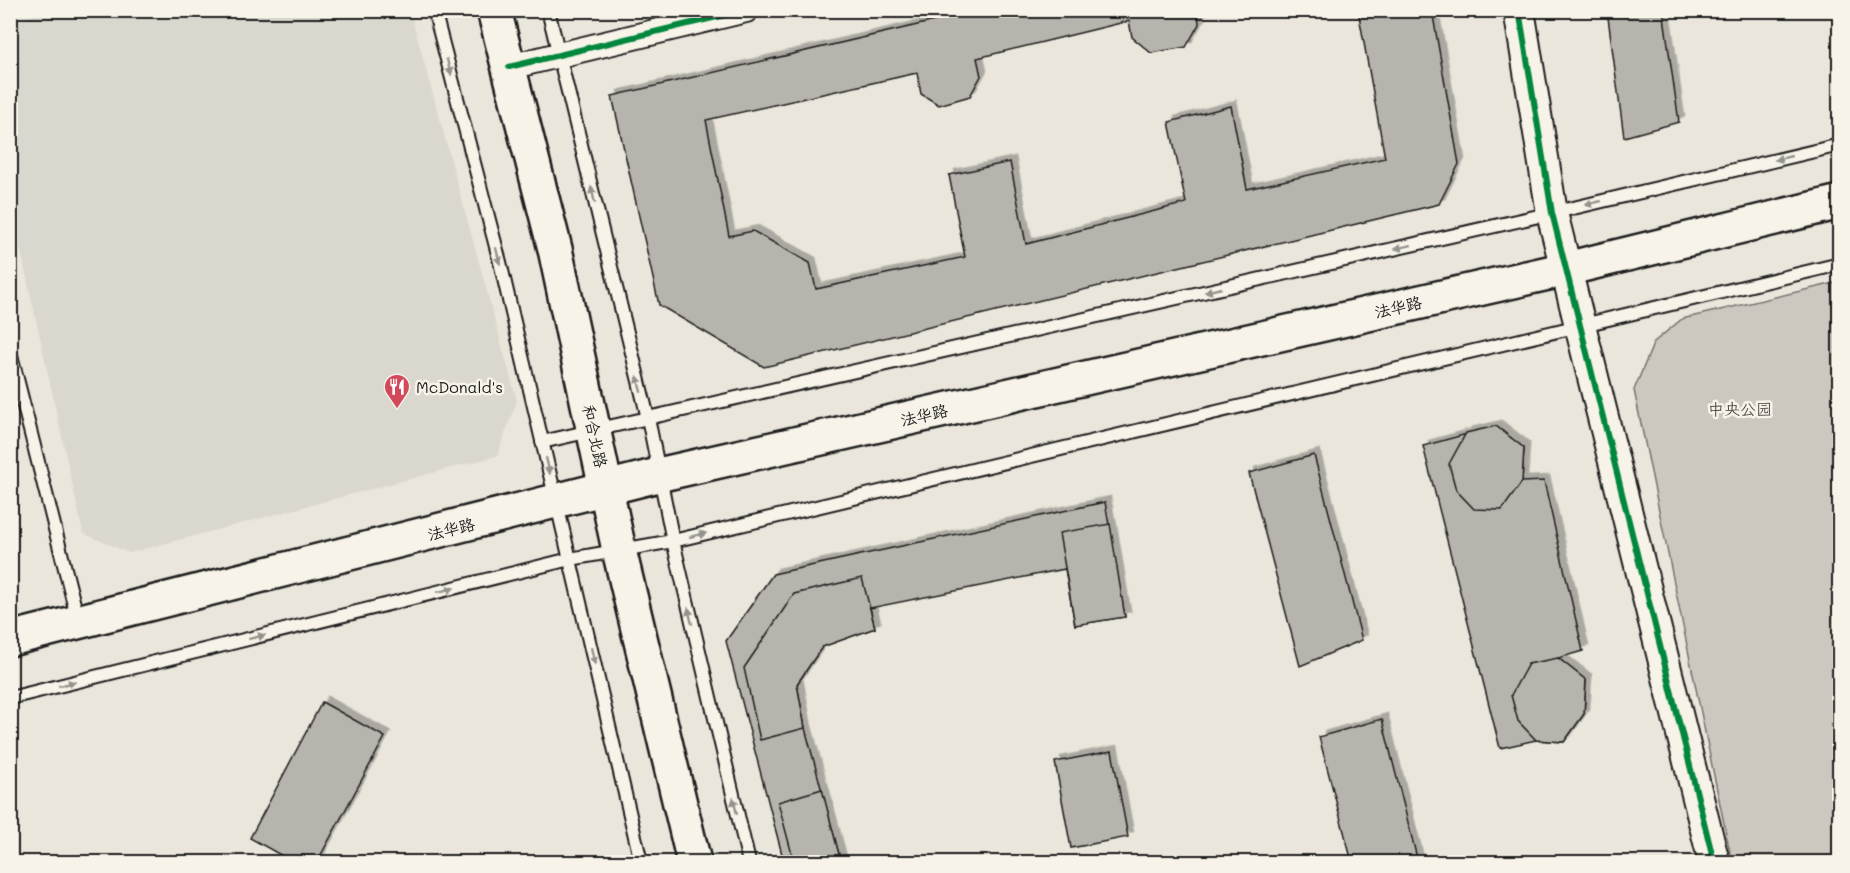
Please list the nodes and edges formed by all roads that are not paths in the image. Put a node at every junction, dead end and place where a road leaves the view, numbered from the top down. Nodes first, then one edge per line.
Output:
1 (434, 10) edge
2 (495, 10) edge
3 (548, 10) edge
4 (746, 10) edge
5 (1519, 10) edge
6 (559, 56) junction
7 (509, 67) junction
8 (1839, 145) edge
9 (1839, 202) edge
10 (1552, 213) junction
11 (1839, 264) edge
12 (1566, 269) junction
13 (1579, 328) junction
14 (10, 351) edge
15 (648, 418) junction
16 (594, 430) junction
17 (542, 442) junction
18 (658, 475) junction
19 (607, 489) junction
20 (556, 502) junction
21 (673, 541) junction
22 (619, 550) junction
23 (570, 559) junction
24 (78, 622) junction
25 (10, 639) edge
26 (10, 698) edge
27 (641, 862) edge
28 (694, 862) edge
29 (749, 862) edge
30 (1714, 862) edge

1 -> 17 lane
2 - 7 main road, 和合北路
3 - 6 lane
4 - 6 street
5 - 10 street
6 - 7 street
15 -> 6 lane
7 - 16 main road, 和合北路
8 -> 10 lane
9 - 12 main road, 法华路
10 - 12 street
10 -> 15 lane
11 - 13 lane
12 - 13 street
12 - 18 main road, 法华路
21 -> 13 lane
13 - 30 street
14 - 24 lane
15 - 16 lane
15 - 18 lane
16 - 17 lane
16 - 19 main road, 和合北路
17 -> 20 lane
18 - 19 main road, 法华路
18 - 21 lane
19 - 20 main road, 法华路
19 - 22 main road, 和合北路
20 - 23 lane
20 - 24 main road, 法华路
21 - 22 lane
29 -> 21 lane
22 - 23 lane
22 - 28 main road, 和合北路
26 -> 23 lane
23 -> 27 lane
24 - 25 main road, 法华路

